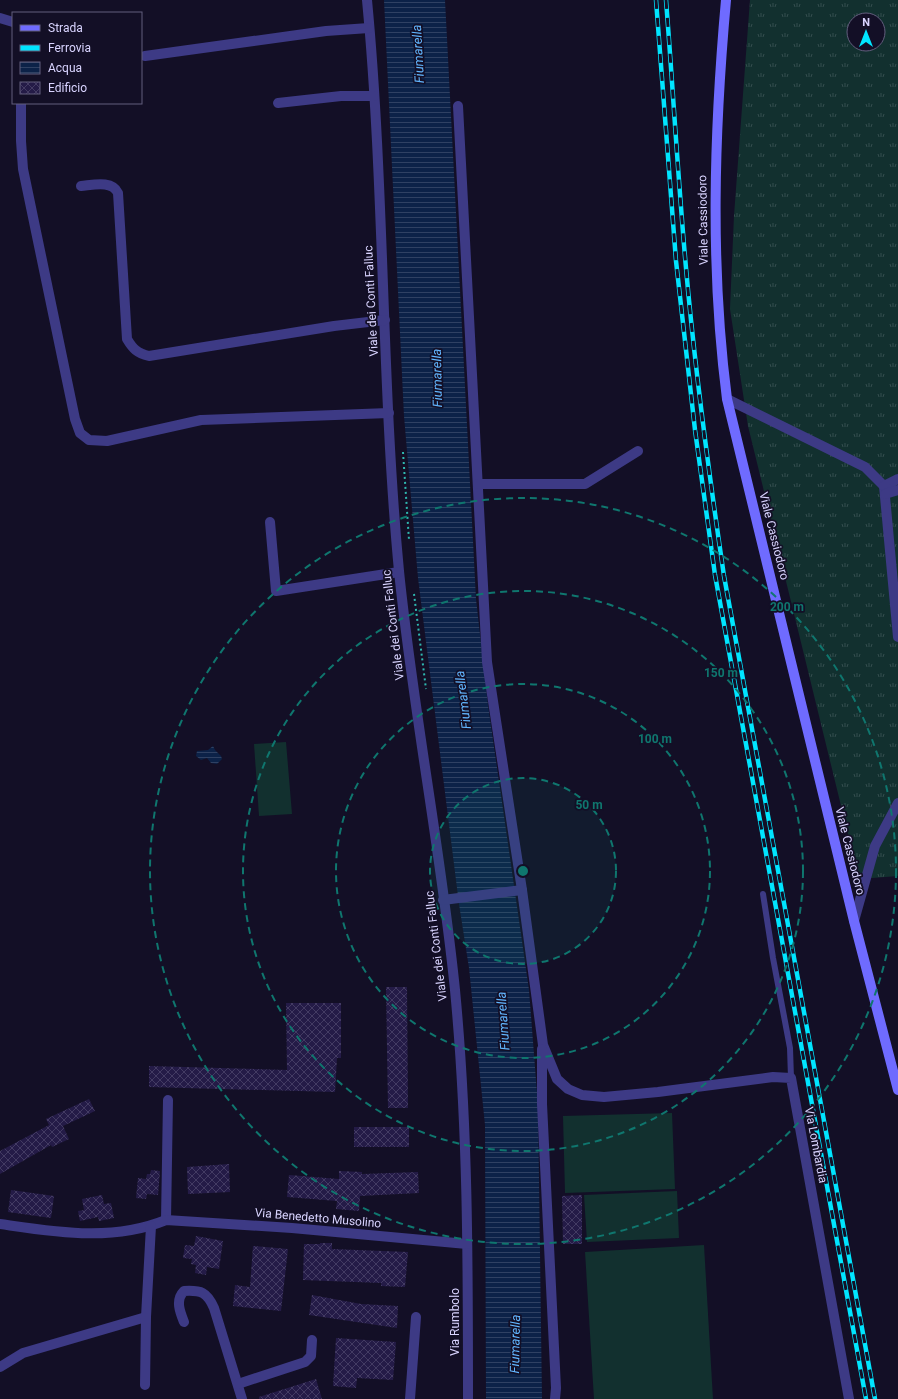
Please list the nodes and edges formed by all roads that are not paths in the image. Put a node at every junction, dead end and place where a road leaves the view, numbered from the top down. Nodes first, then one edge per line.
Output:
1 (367, 0) edge
2 (726, 0) edge
3 (0, 18) edge
4 (12, 22) edge
5 (370, 28) junction
6 (145, 56) dead end
7 (374, 96) junction
8 (21, 104) edge
9 (278, 104) dead end
10 (458, 106) dead end
11 (81, 186) dead end
12 (385, 320) junction
13 (727, 399) junction
14 (389, 413) junction
15 (638, 451) dead end
16 (898, 478) edge
17 (478, 484) junction
18 (885, 490) junction
19 (898, 490) edge
20 (270, 522) dead end
21 (399, 572) junction
22 (898, 637) edge
23 (898, 803) edge
24 (519, 891) junction
25 (763, 894) dead end
26 (443, 900) junction
27 (854, 921) junction
28 (542, 1045) junction
29 (791, 1078) junction
30 (898, 1090) edge
31 (168, 1100) dead end
32 (166, 1220) junction
33 (0, 1224) edge
34 (151, 1226) junction
35 (467, 1244) junction
36 (146, 1317) junction
37 (416, 1317) dead end
38 (184, 1322) dead end
39 (312, 1340) dead end
40 (0, 1367) edge
41 (238, 1384) junction
42 (145, 1385) dead end
43 (242, 1399) edge
44 (410, 1399) edge
45 (468, 1399) edge
46 (555, 1399) edge
47 (849, 1399) edge

1 - 5 street, Viale dei Conti Falluc
2 - 13 main road, Viale Cassiodoro
3 - 4 street
5 - 6 street
5 - 7 street, Viale dei Conti Falluc
7 - 9 street
7 - 12 street, Viale dei Conti Falluc
8 - 14 street
10 - 17 street
11 - 12 street
12 - 14 street, Viale dei Conti Falluc
13 - 18 street
13 - 27 main road, Viale Cassiodoro
14 - 21 street, Viale dei Conti Falluc
15 - 17 street
16 - 18 street
17 - 24 street
18 - 19 street
18 - 22 street
20 - 21 street
21 - 26 street, Viale dei Conti Falluc
23 - 27 street
24 - 26 street
24 - 28 street
25 - 29 lane, Via Lombardia
26 - 35 street, Viale dei Conti Falluc
27 - 30 main road, Viale Cassiodoro
28 - 29 street
28 - 46 street
29 - 47 street, Via Lombardia
31 - 32 street
32 - 34 street, Via Benedetto Musolino
32 - 35 street, Via Benedetto Musolino
33 - 34 street, Via Benedetto Musolino
34 - 36 street
35 - 45 street, Via Rumbolo
36 - 40 street
36 - 42 street
37 - 44 street
38 - 41 street
39 - 41 street
41 - 43 street

